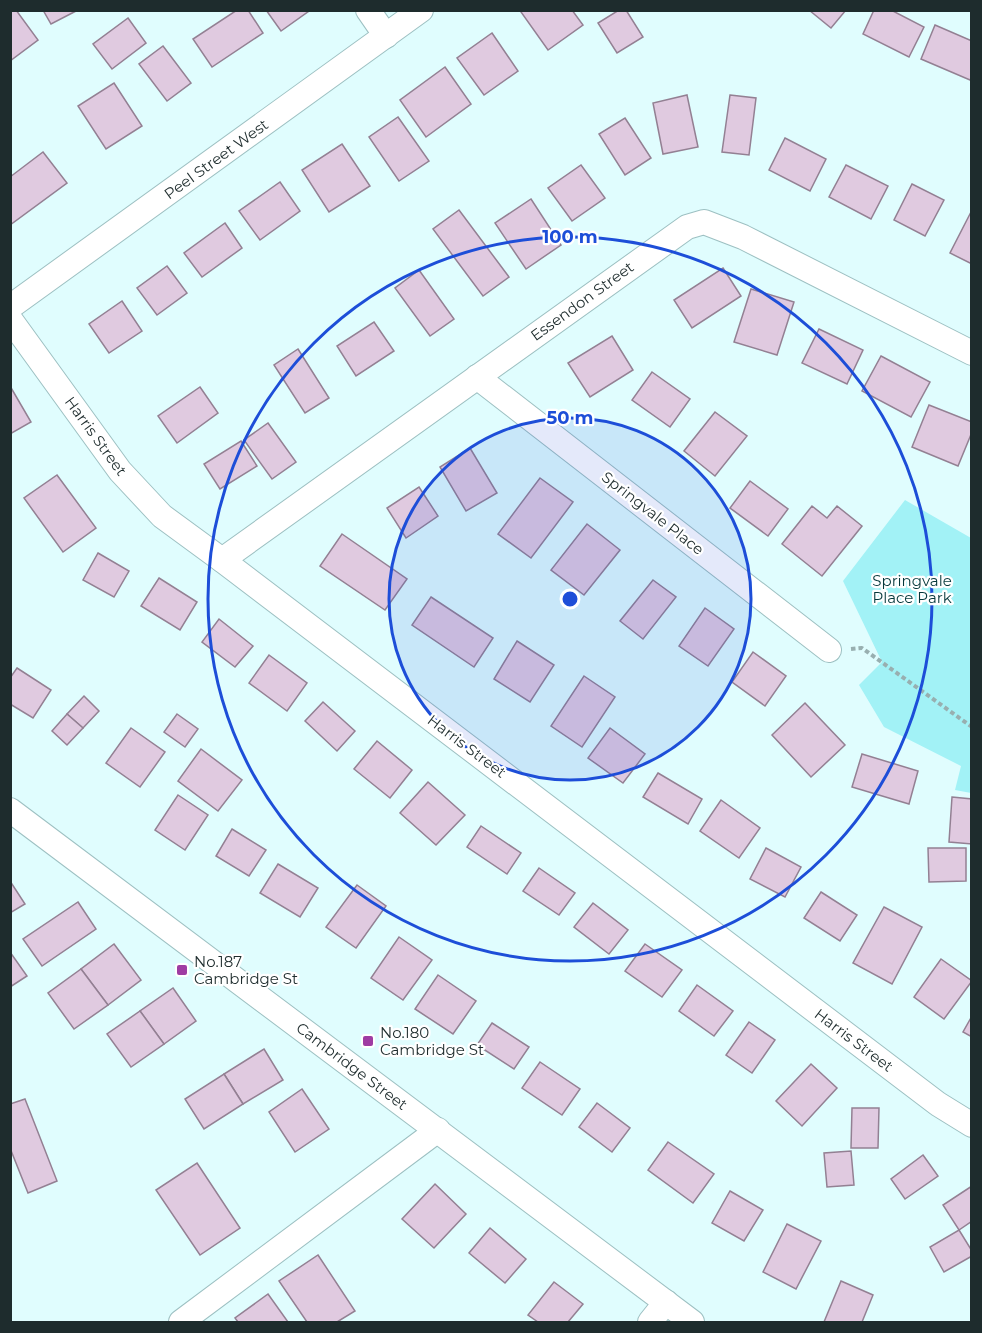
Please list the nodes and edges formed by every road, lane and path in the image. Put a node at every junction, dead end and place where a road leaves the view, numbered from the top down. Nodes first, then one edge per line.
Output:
1 (368, 10) edge
2 (421, 10) edge
3 (386, 36) junction
4 (10, 307) edge
5 (10, 319) edge
6 (972, 353) edge
7 (477, 377) junction
8 (222, 560) junction
9 (829, 650) joint
10 (972, 727) edge
11 (10, 810) edge
12 (972, 1125) edge
13 (438, 1130) junction
14 (666, 1302) junction
15 (182, 1323) edge
16 (650, 1323) edge
17 (692, 1323) edge

1 - 3 street
2 - 3 street, Peel Street West
3 - 4 street, Peel Street West
5 - 8 street, Harris Street
6 - 7 street, Essendon Street
7 - 8 street, Essendon Street
7 - 9 street, Springvale Place
8 - 12 street, Harris Street
9 - 10 path
11 - 13 street, Cambridge Street
13 - 14 street, Cambridge Street
13 - 15 street
14 - 16 street
14 - 17 street, Cambridge Street

